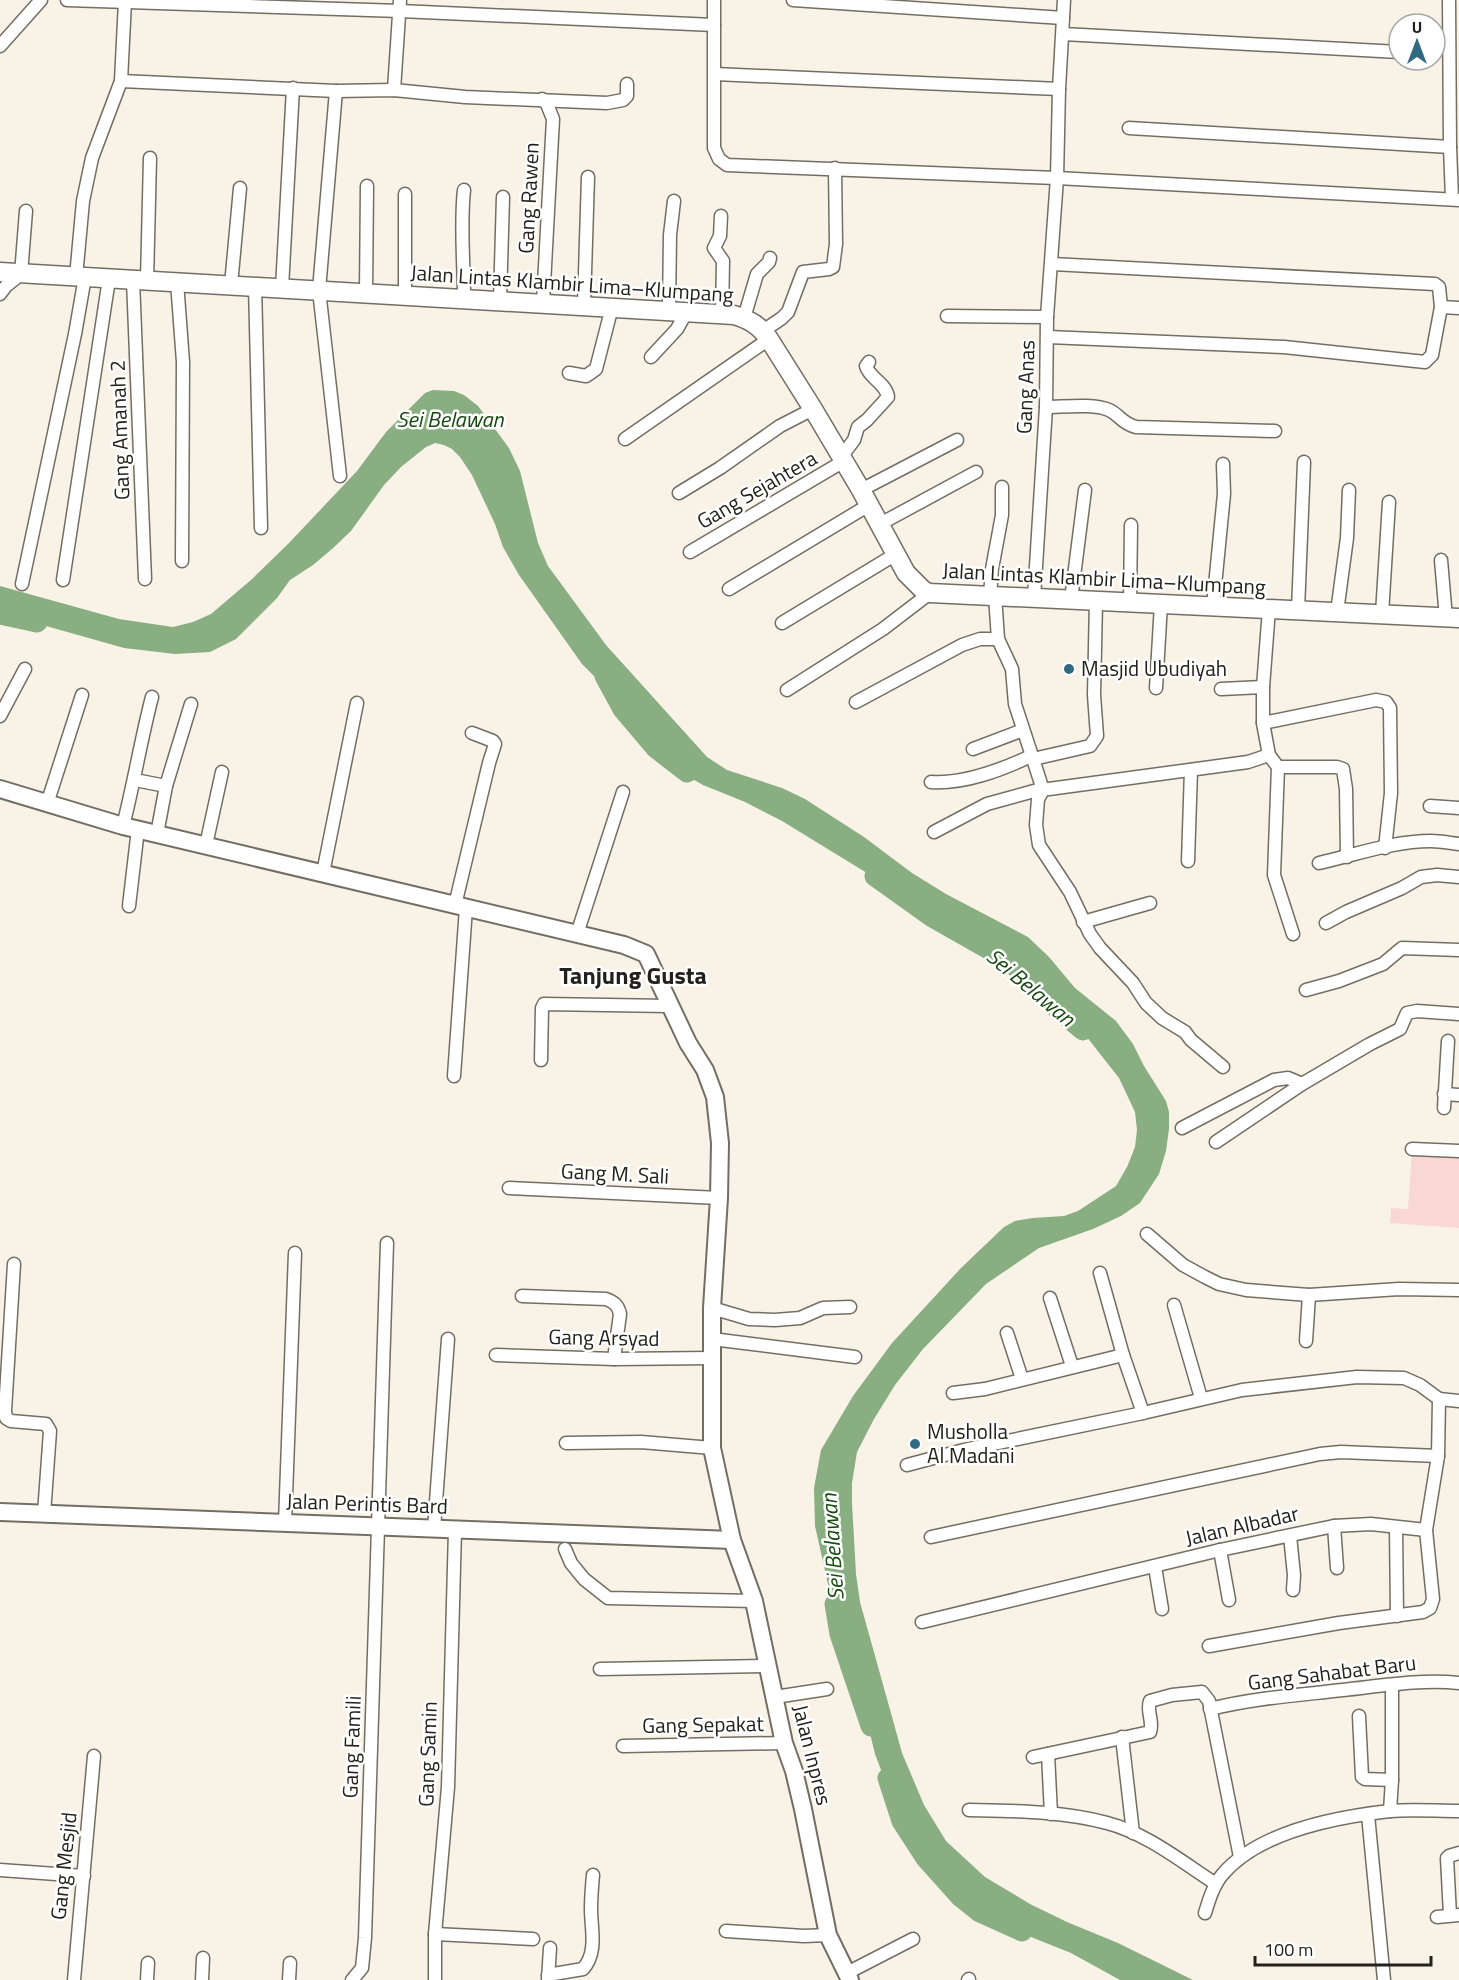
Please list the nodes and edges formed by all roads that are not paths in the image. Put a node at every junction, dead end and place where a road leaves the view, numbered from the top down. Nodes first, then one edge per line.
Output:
1 (41, 0) edge
2 (67, 0) edge
3 (714, 0) edge
4 (793, 0) edge
5 (1064, 0) edge
6 (1449, 0) edge
7 (125, 1) edge
8 (871, 3) edge
9 (400, 5) edge
10 (952, 5) edge
11 (1063, 18) junction
12 (714, 25) junction
13 (1063, 34) junction
14 (0, 46) edge
15 (1387, 51) edge
16 (1453, 61) edge
17 (715, 74) junction
18 (121, 81) junction
19 (627, 84) dead end
20 (293, 88) junction
21 (1059, 89) junction
22 (394, 90) junction
23 (336, 91) junction
24 (542, 99) junction
25 (1129, 128) dead end
26 (1453, 143) edge
27 (150, 158) dead end
28 (835, 168) junction
29 (588, 177) dead end
30 (1057, 178) junction
31 (367, 186) dead end
32 (240, 188) dead end
33 (464, 190) dead end
34 (405, 194) dead end
35 (503, 197) dead end
36 (1456, 200) edge
37 (674, 201) dead end
38 (26, 211) dead end
39 (721, 216) dead end
40 (770, 258) dead end
41 (1052, 264) junction
42 (0, 272) edge
43 (21, 274) junction
44 (80, 277) junction
45 (109, 279) junction
46 (140, 280) junction
47 (177, 282) junction
48 (231, 285) junction
49 (255, 286) junction
50 (282, 288) junction
51 (319, 290) junction
52 (366, 293) junction
53 (0, 294) edge
54 (405, 295) junction
55 (464, 298) junction
56 (500, 300) junction
57 (543, 303) junction
58 (584, 305) junction
59 (612, 307) junction
60 (1441, 307) junction
61 (1459, 308) edge
62 (678, 310) junction
63 (722, 313) junction
64 (947, 316) dead end
65 (1047, 317) junction
66 (744, 318) junction
67 (766, 335) junction
68 (1047, 337) junction
69 (651, 357) dead end
70 (869, 362) dead end
71 (569, 374) dead end
72 (1046, 407) junction
73 (813, 409) junction
74 (1275, 431) dead end
75 (625, 439) dead end
76 (957, 440) dead end
77 (842, 459) junction
78 (1304, 462) dead end
79 (1222, 464) dead end
80 (976, 472) dead end
81 (340, 476) dead end
82 (1002, 487) dead end
83 (1085, 490) dead end
84 (1349, 490) dead end
85 (679, 493) dead end
86 (865, 497) junction
87 (1389, 502) dead end
88 (880, 524) junction
89 (1131, 525) dead end
90 (261, 528) dead end
91 (690, 552) dead end
92 (896, 554) junction
93 (1441, 560) dead end
94 (182, 561) dead end
95 (145, 579) dead end
96 (63, 580) dead end
97 (22, 584) dead end
98 (729, 588) dead end
99 (930, 593) junction
100 (993, 596) junction
101 (1035, 598) junction
102 (1071, 600) junction
103 (1096, 601) junction
104 (1130, 602) junction
105 (1161, 604) junction
106 (1213, 606) junction
107 (1269, 609) junction
108 (1298, 610) junction
109 (1337, 612) junction
110 (1382, 614) junction
111 (1452, 618) edge
112 (782, 623) dead end
113 (998, 639) junction
114 (25, 669) dead end
115 (1263, 687) junction
116 (1156, 688) dead end
117 (1221, 689) dead end
118 (787, 690) dead end
119 (82, 695) dead end
120 (152, 697) dead end
121 (856, 702) dead end
122 (357, 703) dead end
123 (191, 704) dead end
124 (0, 716) edge
125 (1263, 723) junction
126 (1023, 730) junction
127 (472, 733) dead end
128 (973, 749) dead end
129 (1269, 755) junction
130 (1032, 757) junction
131 (1278, 767) junction
132 (1191, 770) junction
133 (222, 772) dead end
134 (135, 780) junction
135 (931, 782) dead end
136 (166, 786) junction
137 (0, 789) edge
138 (1043, 790) junction
139 (623, 792) dead end
140 (47, 804) junction
141 (1430, 806) dead end
142 (1459, 808) edge
143 (130, 827) junction
144 (934, 832) dead end
145 (157, 834) junction
146 (1459, 844) edge
147 (206, 846) junction
148 (1385, 848) junction
149 (1347, 857) junction
150 (1188, 861) dead end
151 (1319, 863) dead end
152 (323, 873) junction
153 (1459, 877) edge
154 (1150, 903) dead end
155 (129, 906) dead end
156 (461, 906) junction
157 (1083, 922) junction
158 (1326, 923) dead end
159 (577, 934) junction
160 (1293, 934) dead end
161 (1459, 950) edge
162 (1306, 990) dead end
163 (669, 1006) junction
164 (1459, 1014) edge
165 (1448, 1041) dead end
166 (541, 1059) dead end
167 (1223, 1067) dead end
168 (454, 1076) dead end
169 (1302, 1084) junction
170 (1444, 1094) junction
171 (1459, 1095) edge
172 (1444, 1108) dead end
173 (1182, 1128) dead end
174 (1216, 1142) dead end
175 (1412, 1149) dead end
176 (1459, 1151) edge
177 (509, 1188) dead end
178 (719, 1198) junction
179 (1147, 1234) dead end
180 (387, 1243) dead end
181 (296, 1253) dead end
182 (14, 1264) dead end
183 (1100, 1273) dead end
184 (1459, 1290) edge
185 (1309, 1295) junction
186 (522, 1296) dead end
187 (1050, 1298) dead end
188 (1174, 1305) dead end
189 (850, 1307) dead end
190 (712, 1308) junction
191 (1007, 1333) dead end
192 (448, 1339) dead end
193 (712, 1339) junction
194 (1306, 1341) dead end
195 (496, 1355) dead end
196 (1124, 1355) junction
197 (855, 1357) dead end
198 (712, 1358) junction
199 (614, 1359) junction
200 (1072, 1366) junction
201 (1022, 1379) junction
202 (953, 1393) dead end
203 (1201, 1398) junction
204 (1439, 1399) junction
205 (1459, 1401) edge
206 (1143, 1413) junction
207 (566, 1443) dead end
208 (712, 1448) junction
209 (1438, 1456) junction
210 (907, 1465) dead end
211 (0, 1512) edge
212 (44, 1514) junction
213 (285, 1523) junction
214 (1334, 1526) junction
215 (378, 1527) junction
216 (1396, 1528) junction
217 (434, 1529) junction
218 (455, 1530) junction
219 (1426, 1530) junction
220 (1290, 1536) junction
221 (931, 1537) dead end
222 (732, 1540) junction
223 (565, 1549) dead end
224 (1220, 1550) junction
225 (1155, 1566) junction
226 (1337, 1568) dead end
227 (1293, 1590) dead end
228 (754, 1600) junction
229 (1229, 1600) dead end
230 (1162, 1609) dead end
231 (1397, 1616) junction
232 (922, 1622) dead end
233 (1209, 1646) dead end
234 (768, 1666) junction
235 (600, 1669) dead end
236 (1459, 1683) edge
237 (1392, 1685) junction
238 (827, 1689) dead end
239 (775, 1697) junction
240 (1210, 1709) junction
241 (1359, 1716) dead end
242 (1122, 1737) junction
243 (784, 1743) junction
244 (623, 1746) dead end
245 (1048, 1754) junction
246 (94, 1756) dead end
247 (1033, 1757) dead end
248 (1392, 1780) junction
249 (969, 1810) dead end
250 (1390, 1811) junction
251 (1459, 1811) edge
252 (1051, 1814) junction
253 (1368, 1815) junction
254 (1133, 1833) junction
255 (1459, 1853) edge
256 (1240, 1857) junction
257 (0, 1870) edge
258 (592, 1875) dead end
259 (84, 1876) junction
260 (1216, 1884) junction
261 (1205, 1913) dead end
262 (1455, 1915) edge
263 (1437, 1917) dead end
264 (726, 1931) dead end
265 (435, 1934) junction
266 (828, 1935) junction
267 (533, 1939) dead end
268 (914, 1939) dead end
269 (550, 1948) dead end
270 (203, 1958) dead end
271 (148, 1963) dead end
272 (290, 1963) dead end
273 (849, 1976) edge
274 (548, 1978) edge
275 (74, 1980) edge
276 (147, 1980) edge
277 (202, 1980) edge
278 (289, 1980) edge
279 (352, 1980) edge
280 (435, 1980) edge
281 (1384, 1980) edge

1 - 14 street
2 - 7 street
3 - 12 street
4 - 8 street
5 - 11 street, Gang Anas
6 - 16 street
7 - 9 street
7 - 18 street
8 - 10 street
9 - 12 street
9 - 22 street
10 - 11 street
11 - 13 street, Gang Anas
12 - 17 street
13 - 15 street
13 - 21 street, Gang Anas
16 - 26 street
17 - 21 street
17 - 28 street
18 - 20 street
18 - 44 street
19 - 24 street
20 - 23 street
20 - 50 street
21 - 30 street, Gang Anas
22 - 23 street
22 - 24 street
23 - 51 street
24 - 57 street, Gang Rawen
25 - 26 street
26 - 36 street
27 - 46 street, Gang Amanah 2
28 - 30 street
28 - 67 street
29 - 58 street
30 - 36 street
30 - 41 street, Gang Anas
31 - 52 street
32 - 48 street
33 - 55 street
34 - 54 street
35 - 56 street
37 - 62 street
38 - 43 street
39 - 63 street
40 - 66 street
41 - 60 street
41 - 65 street, Gang Anas
42 - 43 main road, Jalan Lintas Klambir Lima–Klumpang
43 - 44 main road, Jalan Lintas Klambir Lima–Klumpang
43 - 53 street
44 - 45 main road, Jalan Lintas Klambir Lima–Klumpang
44 - 97 street
45 - 46 main road, Jalan Lintas Klambir Lima–Klumpang
45 - 96 street
46 - 47 main road, Jalan Lintas Klambir Lima–Klumpang
46 - 95 street, Gang Amanah 2
47 - 48 main road, Jalan Lintas Klambir Lima–Klumpang
47 - 94 street
48 - 49 main road, Jalan Lintas Klambir Lima–Klumpang
49 - 50 main road, Jalan Lintas Klambir Lima–Klumpang
49 - 90 street
50 - 51 main road, Jalan Lintas Klambir Lima–Klumpang
51 - 52 main road, Jalan Lintas Klambir Lima–Klumpang
51 - 81 street
52 - 54 main road, Jalan Lintas Klambir Lima–Klumpang
54 - 55 main road, Jalan Lintas Klambir Lima–Klumpang
55 - 56 main road, Jalan Lintas Klambir Lima–Klumpang
56 - 57 main road, Jalan Lintas Klambir Lima–Klumpang
57 - 58 main road, Jalan Lintas Klambir Lima–Klumpang
58 - 59 main road, Jalan Lintas Klambir Lima–Klumpang
59 - 62 main road, Jalan Lintas Klambir Lima–Klumpang
59 - 71 street
60 - 61 street
60 - 68 street
62 - 63 main road, Jalan Lintas Klambir Lima–Klumpang
62 - 69 street
63 - 66 main road, Jalan Lintas Klambir Lima–Klumpang
64 - 65 street
65 - 68 street, Gang Anas
66 - 67 main road, Jalan Lintas Klambir Lima–Klumpang
67 - 73 main road, Jalan Lintas Klambir Lima–Klumpang
67 - 75 street
68 - 72 street, Gang Anas
70 - 77 street
72 - 74 street
72 - 101 street, Gang Anas
73 - 77 main road, Jalan Lintas Klambir Lima–Klumpang
73 - 85 street
76 - 86 street
77 - 86 main road, Jalan Lintas Klambir Lima–Klumpang
77 - 91 street, Gang Sejahtera
78 - 108 street
79 - 106 street
80 - 88 street
82 - 100 street
83 - 102 street
84 - 109 street
86 - 88 main road, Jalan Lintas Klambir Lima–Klumpang
86 - 98 street
87 - 110 street
88 - 92 main road, Jalan Lintas Klambir Lima–Klumpang
89 - 104 street
92 - 99 main road, Jalan Lintas Klambir Lima–Klumpang
92 - 112 street
93 - 111 street
99 - 100 main road, Jalan Lintas Klambir Lima–Klumpang
99 - 118 street
100 - 101 main road, Jalan Lintas Klambir Lima–Klumpang
100 - 113 street
101 - 102 main road, Jalan Lintas Klambir Lima–Klumpang
102 - 103 main road, Jalan Lintas Klambir Lima–Klumpang
103 - 104 main road, Jalan Lintas Klambir Lima–Klumpang
103 - 130 street
104 - 105 main road, Jalan Lintas Klambir Lima–Klumpang
105 - 106 main road, Jalan Lintas Klambir Lima–Klumpang
105 - 116 street
106 - 107 main road, Jalan Lintas Klambir Lima–Klumpang
107 - 108 main road, Jalan Lintas Klambir Lima–Klumpang
107 - 115 street
108 - 109 main road, Jalan Lintas Klambir Lima–Klumpang
109 - 110 main road, Jalan Lintas Klambir Lima–Klumpang
110 - 111 main road, Jalan Lintas Klambir Lima–Klumpang
113 - 121 street
113 - 126 street
114 - 124 street
115 - 117 street
115 - 125 street
119 - 140 street
120 - 134 street
122 - 152 street
123 - 136 street
125 - 129 street
125 - 148 street
126 - 128 street
126 - 130 street
127 - 156 street
129 - 131 street
129 - 132 street
130 - 135 street
130 - 138 street
131 - 149 street
131 - 160 street
132 - 138 street
132 - 150 street
133 - 147 street
134 - 136 street
134 - 143 street
136 - 145 street
137 - 140 street, Jalan Inpres
138 - 144 street
138 - 157 street
139 - 159 street
140 - 143 street, Jalan Inpres
141 - 142 street
143 - 145 street, Jalan Inpres
143 - 155 street
145 - 147 street, Jalan Inpres
146 - 148 street
147 - 152 street, Jalan Inpres
148 - 149 street
149 - 151 street
152 - 156 street, Jalan Inpres
153 - 158 street
154 - 157 street
156 - 159 street, Jalan Inpres
156 - 168 street
157 - 167 street
159 - 163 street, Jalan Inpres
161 - 162 street
163 - 166 street
163 - 178 street, Jalan Inpres
164 - 169 street
165 - 170 street
169 - 173 street
169 - 174 street
170 - 171 street
170 - 172 street
175 - 176 street
177 - 178 street, Gang M. Sali
178 - 190 street, Jalan Inpres
179 - 185 street
180 - 215 street, Gang Famili
181 - 213 street
182 - 212 street
183 - 196 street
184 - 185 street
185 - 194 street
186 - 199 street
187 - 200 street
188 - 203 street
189 - 190 street
190 - 193 street, Jalan Inpres
191 - 201 street
192 - 217 street
193 - 197 street
193 - 198 street, Jalan Inpres
195 - 199 street, Gang Arsyad
196 - 200 street
196 - 206 street
198 - 199 street, Gang Arsyad
198 - 208 street, Jalan Inpres
200 - 201 street
201 - 202 street
203 - 204 street
203 - 206 street
204 - 205 street
204 - 209 street
206 - 210 street
207 - 208 street
208 - 222 street, Jalan Inpres
209 - 219 street
209 - 221 street
211 - 212 street, Jalan Perintis Bard
212 - 213 street, Jalan Perintis Bard
213 - 215 street, Jalan Perintis Bard
214 - 216 street, Jalan Albadar
214 - 220 street, Jalan Albadar
214 - 226 street
215 - 217 street, Jalan Perintis Bard
215 - 279 street, Gang Famili
216 - 219 street, Jalan Albadar
216 - 231 street
217 - 218 street, Jalan Perintis Bard
218 - 222 street, Jalan Perintis Bard
218 - 265 street, Gang Samin
219 - 231 street
220 - 224 street, Jalan Albadar
220 - 227 street
222 - 228 street, Jalan Inpres
223 - 228 street
224 - 225 street, Jalan Albadar
224 - 229 street
225 - 230 street
225 - 232 street, Jalan Albadar
228 - 234 street, Jalan Inpres
231 - 233 street
234 - 235 street
234 - 239 street, Jalan Inpres
236 - 237 street, Gang Sahabat Baru
237 - 240 street, Gang Sahabat Baru
237 - 248 street
238 - 239 street
239 - 243 street, Jalan Inpres
240 - 242 street
240 - 256 street
241 - 248 street
242 - 245 street
242 - 254 street
243 - 244 street, Gang Sepakat
243 - 266 street, Jalan Inpres
245 - 247 street
245 - 252 street
246 - 259 street, Gang Mesjid
248 - 250 street
249 - 252 street
250 - 251 street
250 - 253 street
252 - 254 street
253 - 256 street
253 - 281 street
254 - 260 street
255 - 262 street
256 - 260 street
257 - 259 street
258 - 274 street
259 - 275 street, Gang Mesjid
260 - 261 street
262 - 263 street
264 - 266 street
265 - 267 street
265 - 280 street, Gang Samin
266 - 273 street, Jalan Inpres
268 - 273 street
269 - 274 street
270 - 277 street
271 - 276 street
272 - 278 street

